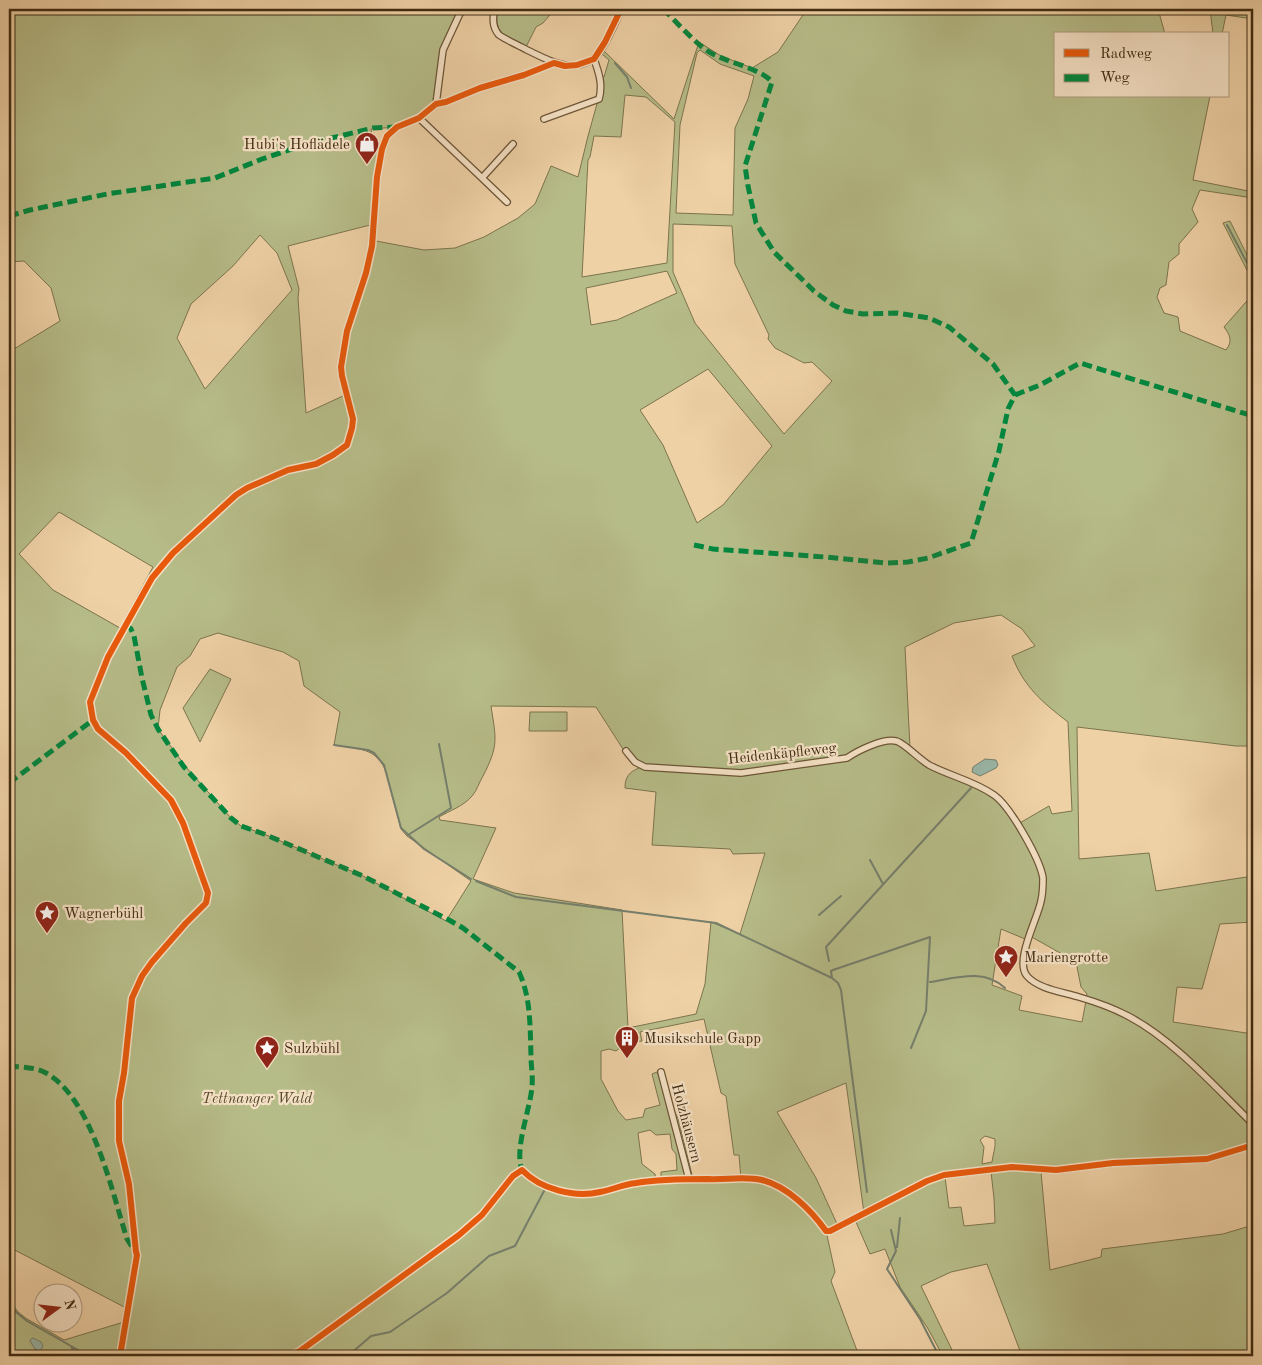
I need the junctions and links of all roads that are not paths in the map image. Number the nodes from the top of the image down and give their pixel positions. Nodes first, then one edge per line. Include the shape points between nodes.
1 (462, 9) edge
2 (494, 9) edge
3 (621, 9) edge
4 (594, 59) junction
5 (554, 63) junction
6 (436, 104) junction
7 (544, 119) dead end
8 (513, 144) dead end
9 (482, 178) junction
10 (507, 202) dead end
11 (626, 751) dead end
12 (661, 1072) dead end
13 (1253, 1124) edge
14 (1253, 1145) edge
15 (689, 1179) junction
16 (289, 1356) edge

1 - 6 street via 443,50
2 - 5 street via 493,23 499,35
3 - 4 street
4 - 5 street via 577,65
4 - 7 street via 601,84 598,99
5 - 6 street
6 - 9 street via 418,118
8 - 9 street
9 - 10 street
11 - 13 street, Heidenkäpfleweg via 645,766 741,773 846,758 895,740 932,766 982,788 1002,802 1040,863 1043,891 1028,938 1024,973 1051,989 1108,1007 1140,1022 1170,1044
12 - 15 street, Holzhäusern
14 - 15 street via 1207,1159 1113,1163 1056,1170 1012,1167 944,1175 830,1231 826,1231 797,1199 761,1180
15 - 16 street via 636,1183 598,1193 579,1194 557,1190 522,1170 513,1176 482,1215 459,1235

